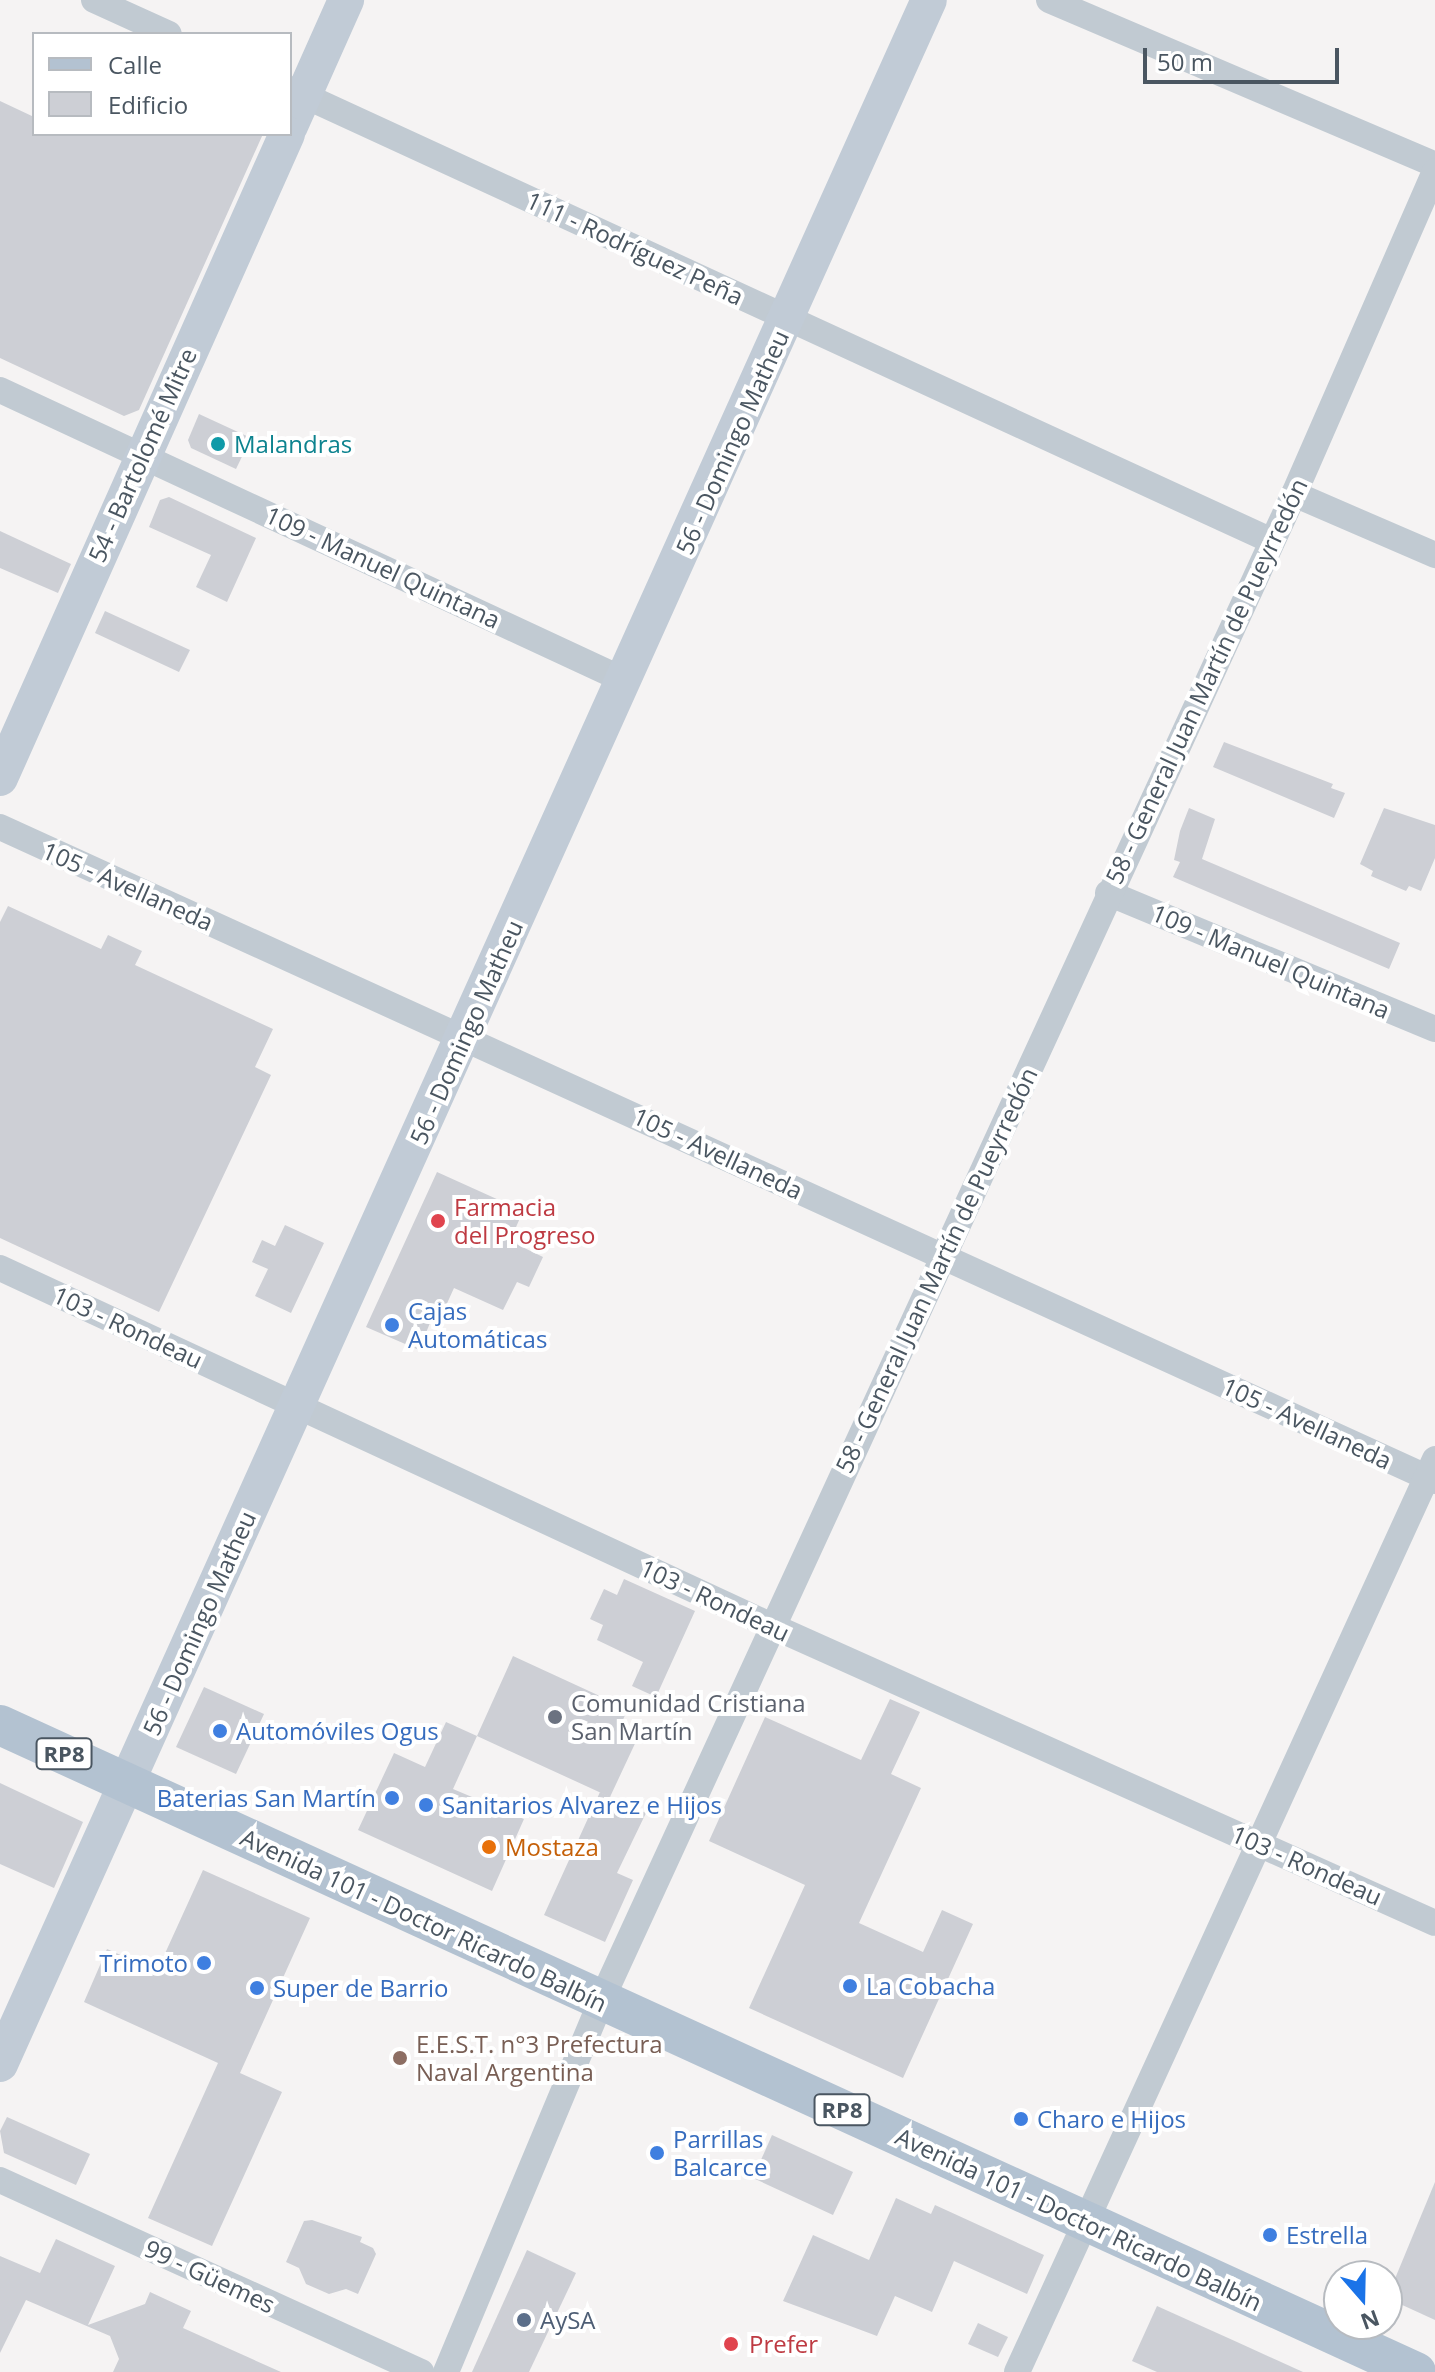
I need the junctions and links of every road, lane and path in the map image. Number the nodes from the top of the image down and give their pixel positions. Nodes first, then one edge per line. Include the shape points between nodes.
1 (94, 0) edge
2 (346, 0) edge
3 (929, 0) edge
4 (1049, 0) edge
5 (165, 32) edge
6 (294, 103) edge
7 (286, 136) edge
8 (1435, 165) edge
9 (1435, 172) edge
10 (787, 319) junction
11 (0, 390) edge
12 (141, 454) junction
13 (1294, 494) junction
14 (1272, 541) junction
15 (1435, 555) edge
16 (624, 680) junction
17 (0, 778) edge
18 (0, 827) edge
19 (1108, 893) junction
20 (1435, 1029) edge
21 (464, 1037) junction
22 (944, 1257) junction
23 (0, 1268) edge
24 (296, 1404) junction
25 (1432, 1473) edge
26 (772, 1626) junction
27 (0, 1725) edge
28 (128, 1784) junction
29 (1255, 1843) junction
30 (1435, 1923) edge
31 (601, 2001) junction
32 (0, 2064) edge
33 (0, 2180) edge
34 (1083, 2221) junction
35 (421, 2372) edge
36 (446, 2372) edge
37 (1017, 2372) edge
38 (1416, 2372) edge

1 - 5 street
2 - 6 street
3 - 10 street, 56 - Domingo Matheu
4 - 8 street
6 - 10 street, 111 - Rodríguez Peña
7 - 12 street, 54 - Bartolomé Mitre
9 - 13 street, 58 - General Juan Martín de Pueyrredón
10 - 14 street, 111 - Rodríguez Peña
10 - 16 street, 56 - Domingo Matheu
11 - 12 street, 109 - Manuel Quintana
12 - 16 street, 109 - Manuel Quintana
12 - 17 street, 54 - Bartolomé Mitre
13 - 14 street, 58 - General Juan Martín de Pueyrredón
13 - 15 street
14 - 19 street, 58 - General Juan Martín de Pueyrredón
16 - 21 street, 56 - Domingo Matheu
18 - 21 street, 105 - Avellaneda
19 - 20 street, 109 - Manuel Quintana
19 - 22 street, 58 - General Juan Martín de Pueyrredón
21 - 22 street, 105 - Avellaneda
21 - 24 street, 56 - Domingo Matheu
22 - 25 street, 105 - Avellaneda
22 - 26 street, 58 - General Juan Martín de Pueyrredón
23 - 24 street, 103 - Rondeau
24 - 26 street, 103 - Rondeau
24 - 28 street, 56 - Domingo Matheu
25 - 29 street
26 - 29 street, 103 - Rondeau
26 - 31 street, 58 - General Juan Martín de Pueyrredón
27 - 28 main road, Avenida 101 - Doctor Ricardo Balbín / RP8
28 - 31 main road, Avenida 101 - Doctor Ricardo Balbín / RP8
28 - 32 street, 56 - Domingo Matheu
29 - 30 street, 103 - Rondeau
29 - 34 street
31 - 34 main road, Avenida 101 - Doctor Ricardo Balbín / RP8
31 - 36 street, 58 - General Juan Martín de Pueyrredón
33 - 35 street, 99 - Güemes
34 - 37 street
34 - 38 main road, Avenida 101 - Doctor Ricardo Balbín / RP8

